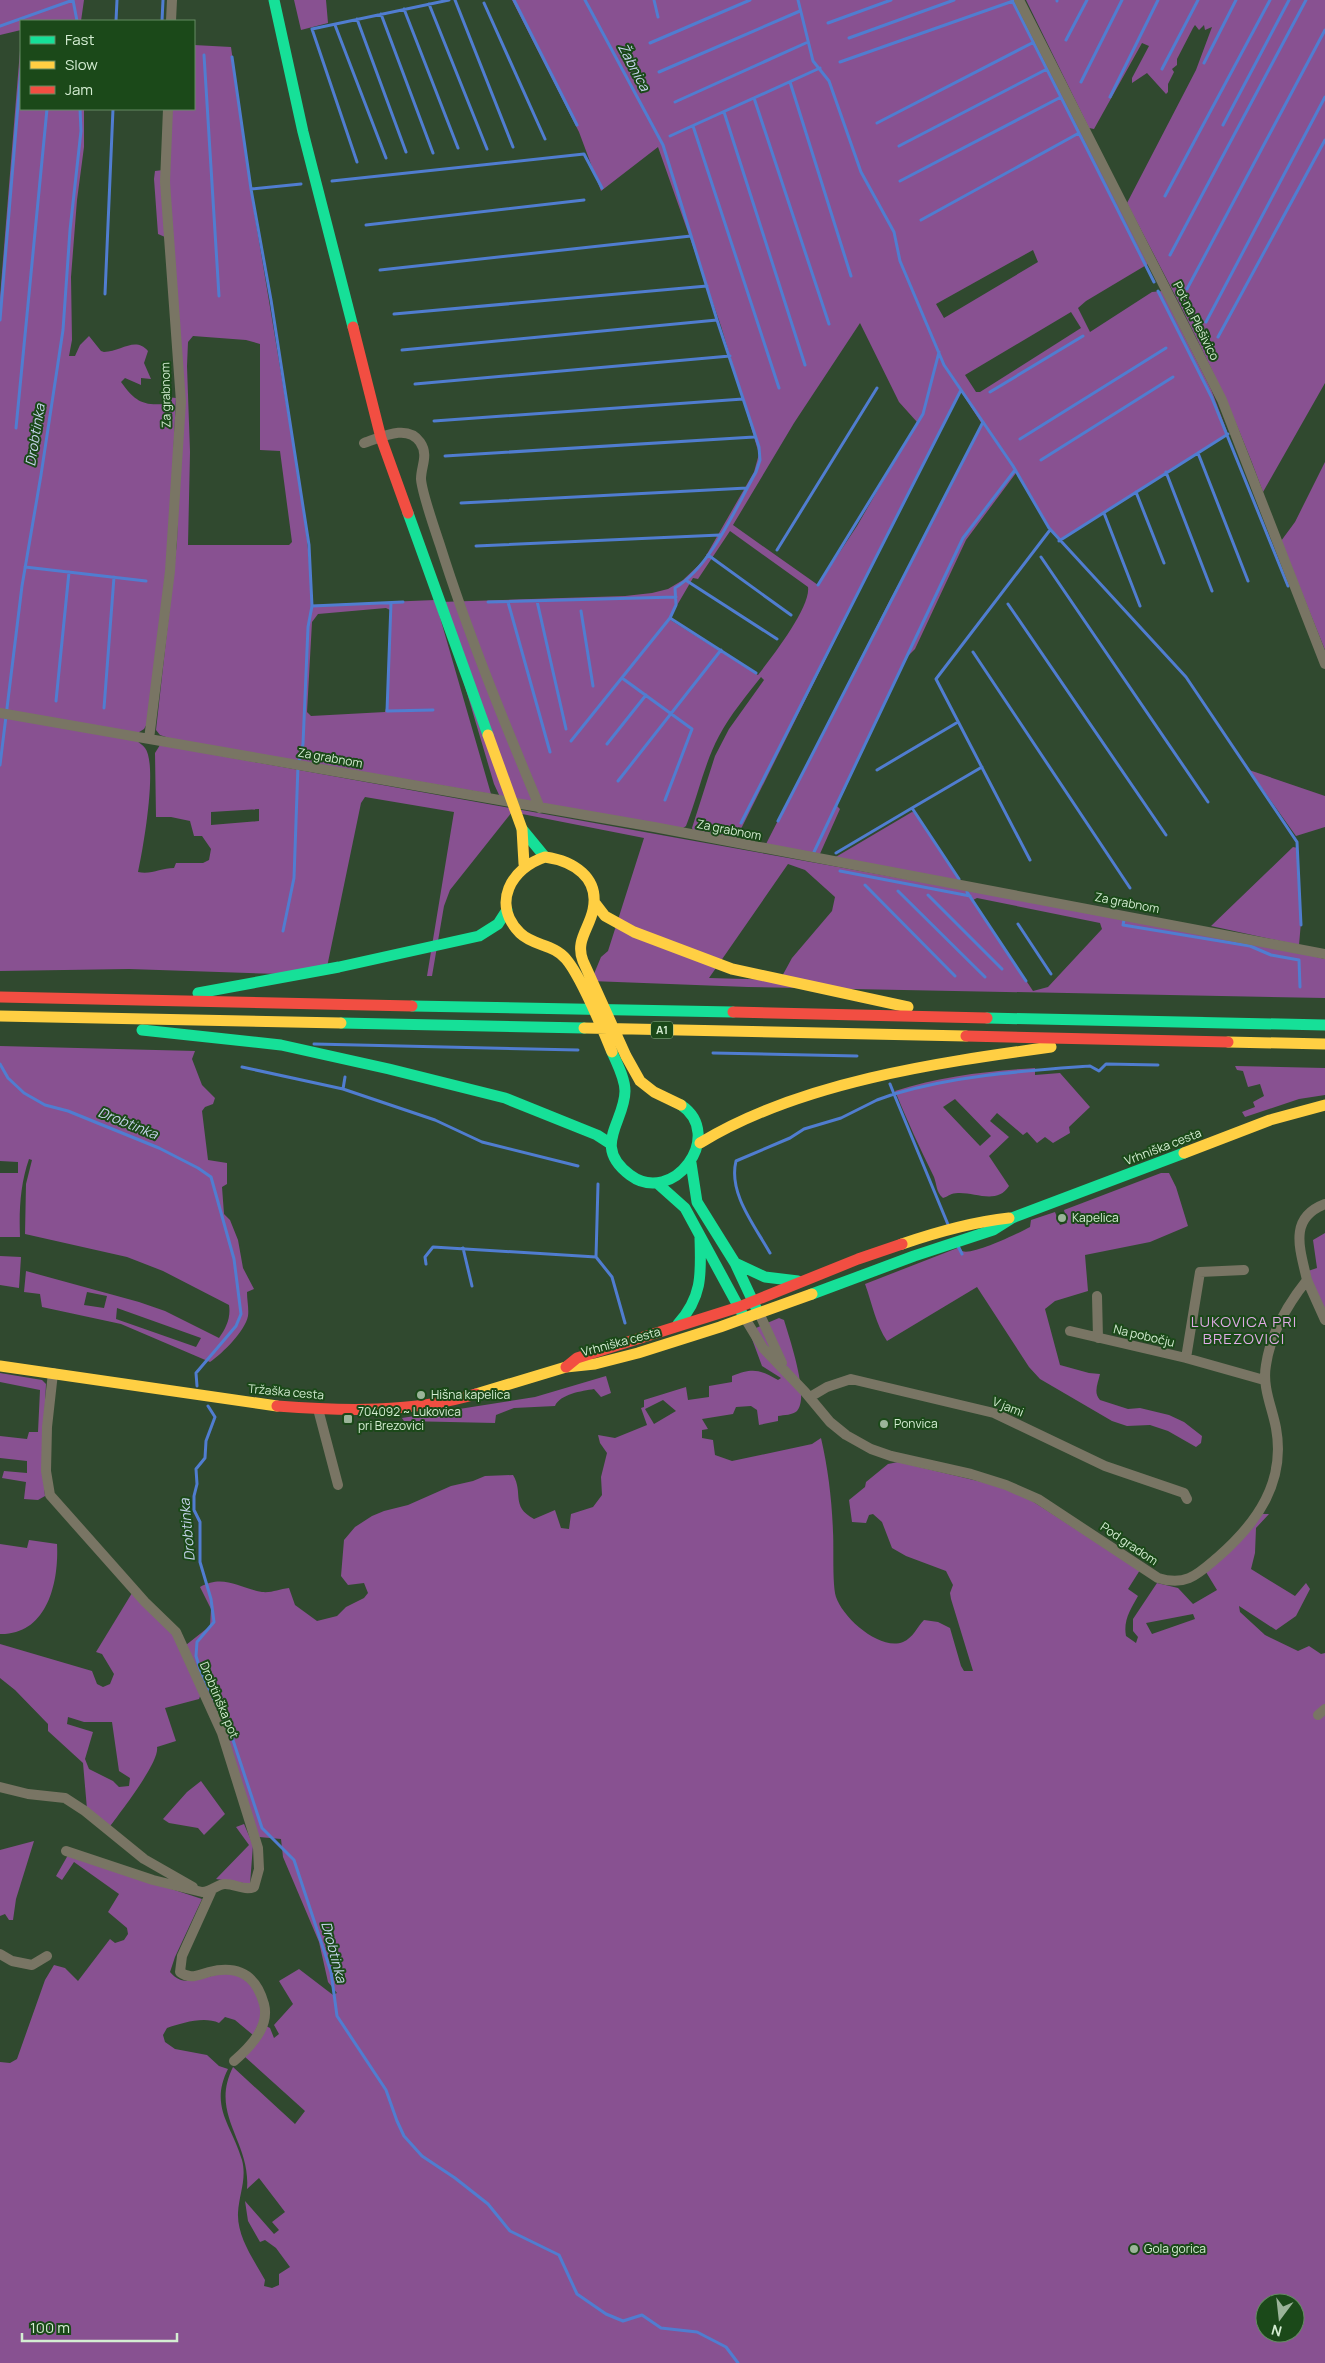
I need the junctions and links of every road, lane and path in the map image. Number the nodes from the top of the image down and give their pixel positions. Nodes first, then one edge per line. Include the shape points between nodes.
1 (172, 0) edge
2 (274, 0) edge
3 (1019, 0) edge
4 (171, 20) edge
5 (168, 110) edge
6 (381, 438) junction
7 (364, 443) dead end
8 (1325, 664) edge
9 (0, 713) edge
10 (149, 739) junction
11 (540, 808) junction
12 (520, 824) junction
13 (545, 857) junction
14 (524, 864) junction
15 (594, 891) junction
16 (595, 903) junction
17 (507, 910) junction
18 (634, 932) junction
19 (1325, 954) edge
20 (0, 997) edge
21 (148, 1000) junction
22 (0, 1016) edge
23 (30, 1017) junction
24 (980, 1017) junction
25 (1325, 1025) edge
26 (1106, 1040) junction
27 (1325, 1044) edge
28 (1325, 1105) edge
29 (700, 1143) junction
30 (611, 1144) junction
31 (691, 1163) junction
32 (657, 1183) junction
33 (1325, 1204) edge
34 (978, 1229) junction
35 (700, 1235) junction
36 (734, 1263) junction
37 (1244, 1270) dead end
38 (1307, 1280) junction
39 (801, 1281) junction
40 (1097, 1296) dead end
41 (752, 1302) junction
42 (739, 1307) junction
43 (760, 1315) junction
44 (746, 1320) junction
45 (1325, 1320) edge
46 (676, 1326) junction
47 (1070, 1331) dead end
48 (1098, 1338) junction
49 (1186, 1358) junction
50 (0, 1366) edge
51 (566, 1367) junction
52 (786, 1371) junction
53 (53, 1374) junction
54 (1264, 1380) junction
55 (810, 1397) junction
56 (318, 1409) junction
57 (338, 1484) dead end
58 (1187, 1499) dead end
59 (0, 1787) edge
60 (66, 1851) dead end
61 (206, 1892) junction
62 (0, 1954) edge
63 (47, 1956) dead end
64 (234, 2062) dead end

1 - 4 street
2 - 6 main road via 303,132
3 - 8 street, Pot na Plešivico via 1222,400
5 - 10 street, Za grabnom via 165,182 181,402 170,571
6 - 7 street
6 - 11 street via 396,432 409,434 420,442 425,458 421,479 440,546 501,716
6 - 12 main road
9 - 10 street, Za grabnom
10 - 11 street, Za grabnom
11 - 19 street, Za grabnom
12 - 13 main road
12 - 14 main road
13 - 14 main road
13 - 15 main road via 572,863 583,872
14 - 17 main road via 510,881 506,895
15 - 16 main road
15 - 18 main road via 608,910
16 - 18 main road via 605,916
16 - 29 main road via 580,938 579,951 585,966 641,1082 687,1109 696,1122
17 - 21 main road via 498,924 480,936 246,985
17 - 30 main road via 520,933 532,941 552,947 566,959 618,1068 625,1090 623,1104 612,1128
18 - 24 main road via 732,969 840,994
20 - 21 main road, A1
21 - 24 main road, A1
22 - 23 main road, A1
23 - 26 main road, A1
23 - 30 main road via 308,1051 505,1098 597,1135
24 - 25 main road, A1
26 - 27 main road, A1
26 - 29 main road via 957,1060 877,1076 819,1092 762,1113
28 - 34 main road, Vrhniška cesta via 1270,1120 1012,1218 990,1220
29 - 31 main road
30 - 32 main road via 622,1168 632,1176
31 - 32 main road via 682,1174
31 - 36 main road via 697,1202
32 - 35 main road via 685,1208
33 - 38 street via 1307,1214 1300,1227
34 - 39 main road, Vrhniška cesta via 934,1234
34 - 43 main road, Vrhniška cesta via 940,1248
35 - 42 main road
35 - 46 main road via 699,1291 690,1312
36 - 39 main road via 765,1277
36 - 41 main road
37 - 49 street, Na pobočju via 1200,1272
38 - 45 street
38 - 54 street, Pod gradom via 1289,1302 1278,1324
39 - 41 main road, Vrhniška cesta
40 - 48 street, Na pobočju
41 - 42 main road, Vrhniška cesta
41 - 43 main road
42 - 44 main road
42 - 46 main road, Vrhniška cesta
43 - 44 main road, Vrhniška cesta
43 - 52 street
44 - 51 main road, Vrhniška cesta via 649,1350 583,1367
44 - 52 street, Pod gradom via 763,1348
46 - 51 main road, Vrhniška cesta via 577,1358
47 - 48 street, Na pobočju
48 - 49 street, Na pobočju
49 - 54 street, Na pobočju
50 - 53 main road, Tržaška cesta
51 - 56 main road, Tržaška cesta via 445,1404 362,1410
52 - 55 street, Pod gradom
53 - 56 main road, Tržaška cesta via 248,1403
53 - 61 street, Drobtinška pot via 47,1427 46,1471 50,1495 145,1602 176,1632 222,1733 258,1848 259,1869 254,1887 249,1889 226,1884
54 - 55 street, Pod gradom via 1277,1429 1279,1451 1269,1498 1244,1533 1224,1552 1191,1578 1178,1582 1158,1578 1038,1499 1006,1485 891,1456 859,1443 830,1422
55 - 58 street, V jami via 851,1379 994,1413 1105,1466 1184,1493
56 - 57 street
59 - 61 street via 65,1798 144,1859
60 - 61 street via 138,1876
61 - 64 street via 182,1956 180,1972 192,1977 212,1971 238,1972 251,1978 258,1986 264,2007 263,2025
62 - 63 street via 12,1961 32,1965

